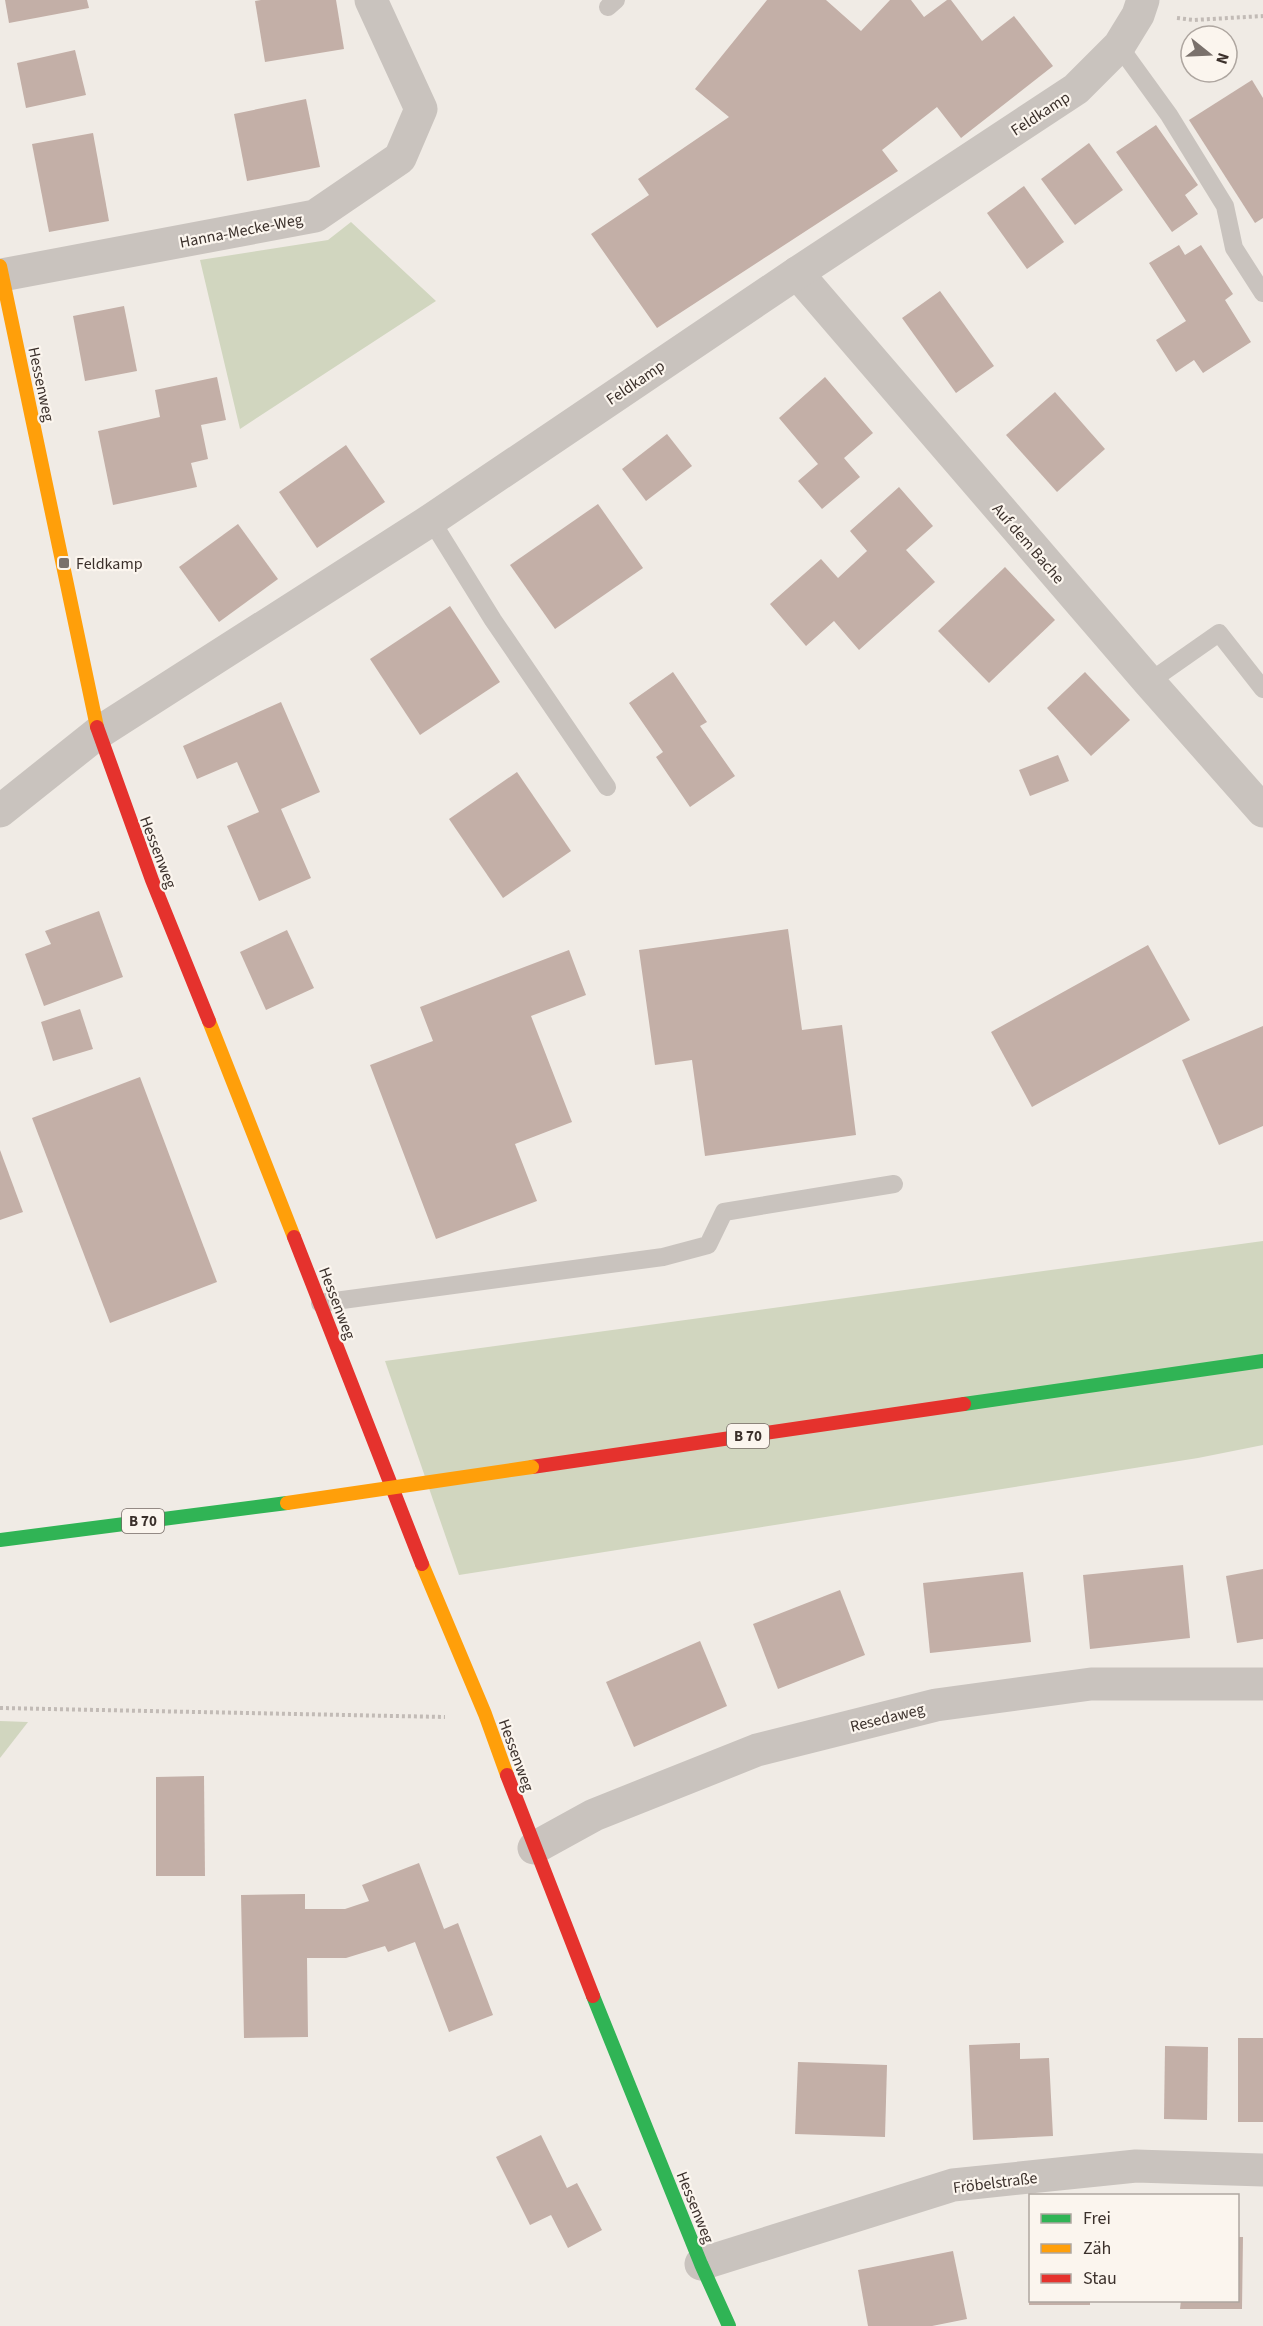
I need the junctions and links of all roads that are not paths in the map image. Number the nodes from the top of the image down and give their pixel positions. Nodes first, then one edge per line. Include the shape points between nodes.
1 (371, 0) edge
2 (1140, 7) edge
3 (1119, 46) junction
4 (1, 271) edge
5 (797, 273) junction
6 (1263, 293) edge
7 (431, 520) junction
8 (1149, 682) junction
9 (1263, 689) edge
10 (98, 733) junction
11 (607, 787) dead end
12 (0, 811) edge
13 (1263, 811) edge
14 (894, 1184) dead end
15 (320, 1303) junction
16 (1263, 1361) edge
17 (0, 1540) edge
18 (1263, 1684) edge
19 (534, 1848) junction
20 (1263, 2170) edge
21 (701, 2264) junction
22 (729, 2326) edge

1 - 4 street, Hanna-Mecke-Weg via 421,109 400,158 315,216
2 - 3 street, Feldkamp
3 - 5 street, Feldkamp via 1076,89
3 - 6 lane via 1169,115 1225,206 1234,248
4 - 10 street, Hessenweg
5 - 7 street, Feldkamp
5 - 8 street, Auf dem Bache
7 - 10 street, Feldkamp
7 - 11 lane via 493,620
8 - 9 lane via 1219,633
8 - 13 street, Auf dem Bache
10 - 12 street, Feldkamp
10 - 15 street, Hessenweg via 152,880
14 - 15 lane via 724,1212 708,1245 663,1257
15 - 19 street, Hessenweg via 485,1714
16 - 17 street, B 70, bridge via 287,1503
18 - 19 street, Resedaweg via 1091,1684 936,1704 758,1750 594,1815
19 - 21 street, Hessenweg
20 - 21 street, Fröbelstraße via 1136,2166 953,2185
21 - 22 street, Hessenweg

